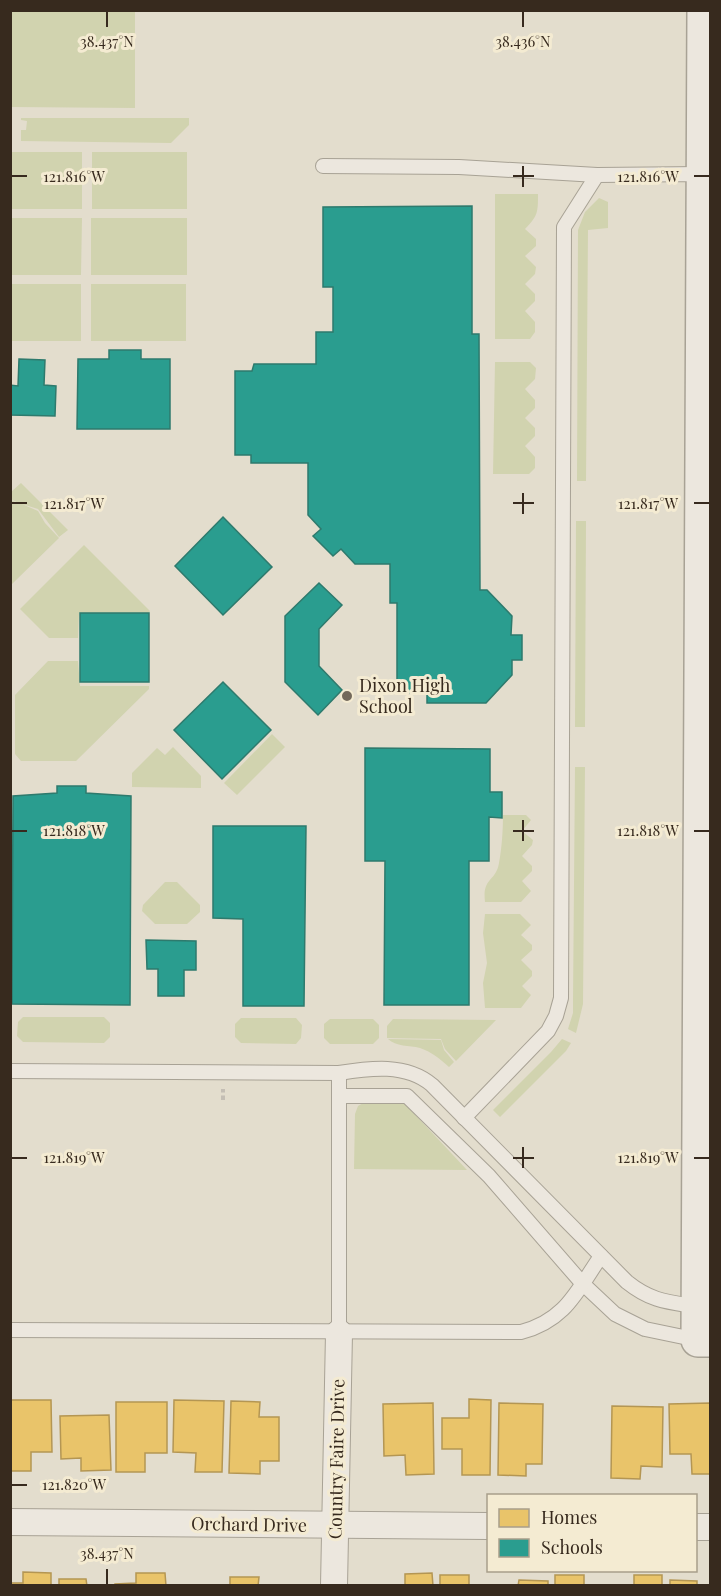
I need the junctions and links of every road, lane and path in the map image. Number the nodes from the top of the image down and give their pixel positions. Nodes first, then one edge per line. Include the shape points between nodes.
1 (704, 10) edge
2 (323, 166) dead end
3 (597, 175) junction
4 (706, 182) edge
5 (10, 1071) edge
6 (339, 1073) junction
7 (223, 1089) dead end
8 (339, 1096) junction
9 (223, 1100) dead end
10 (464, 1118) junction
11 (601, 1256) junction
12 (582, 1283) junction
13 (705, 1307) edge
14 (10, 1330) edge
15 (339, 1333) junction
16 (704, 1340) edge
17 (10, 1522) edge
18 (335, 1526) junction
19 (487, 1526) edge
20 (334, 1586) edge

1 - 4 street
2 - 3 lane via 459,167
3 - 4 lane
3 - 10 lane via 564,227 561,998 548,1031
4 - 13 street
5 - 6 lane
6 - 8 lane
6 - 10 lane via 362,1069 413,1072 432,1085
7 - 9 path
8 - 12 lane via 407,1096 489,1176
8 - 15 lane
10 - 11 lane
11 - 12 lane
11 - 13 lane via 627,1282 655,1300
12 - 15 lane via 552,1320 521,1332
12 - 16 lane via 629,1323
13 - 16 street
14 - 15 lane
15 - 18 street, Country Faire Drive
17 - 18 street, Orchard Drive
18 - 19 street, Orchard Drive
18 - 20 street, Country Faire Drive

